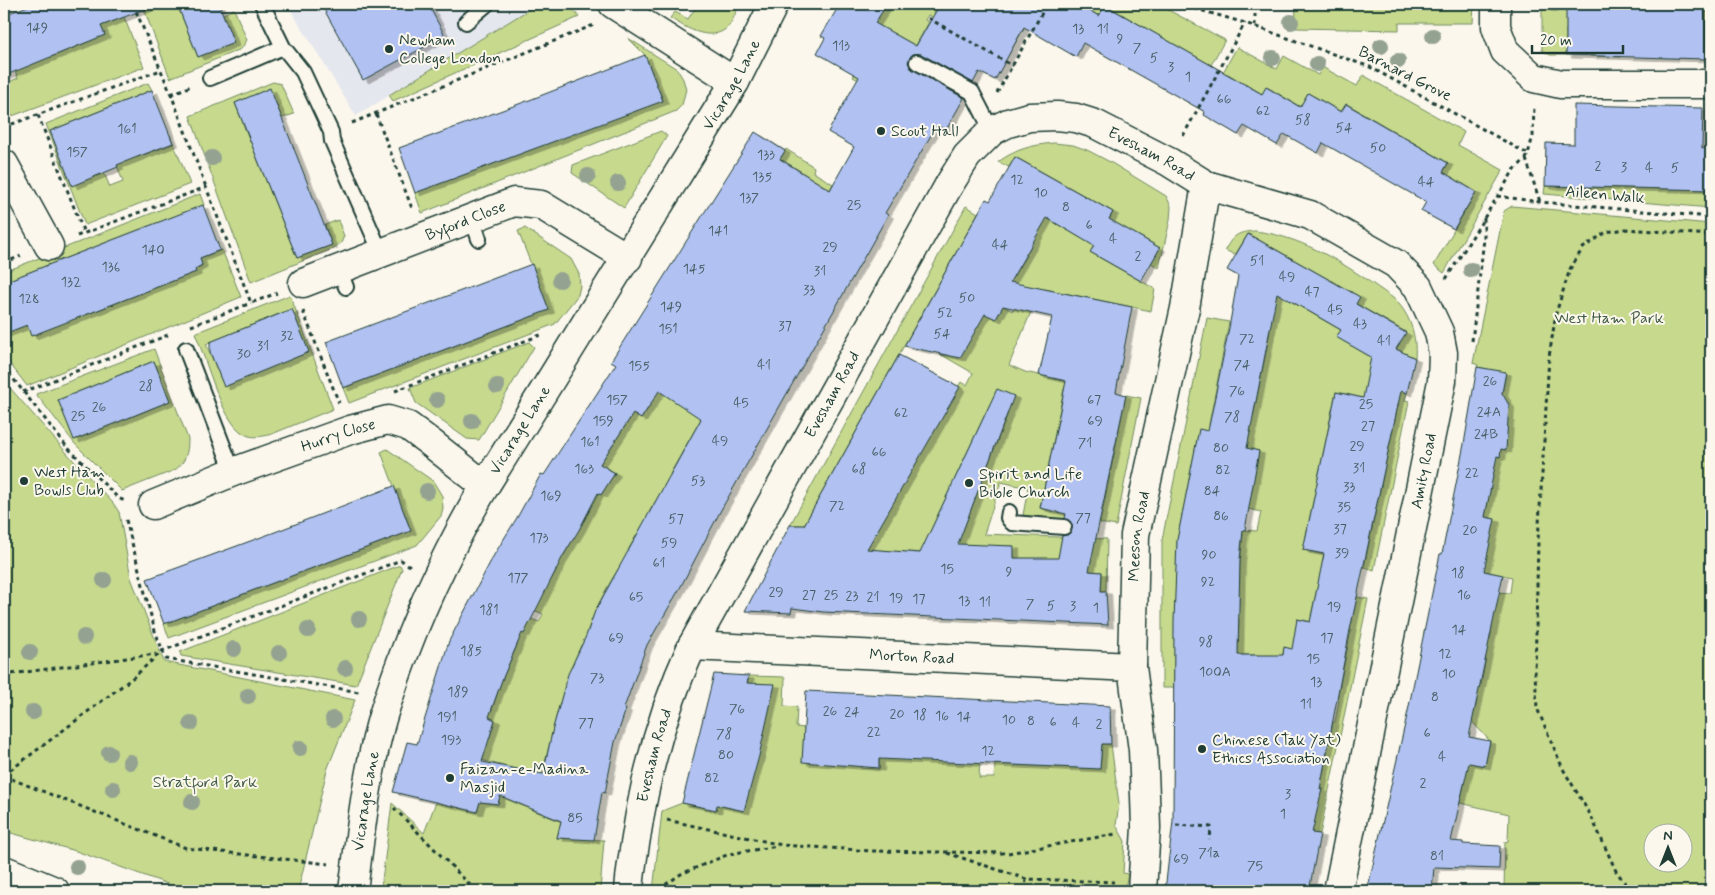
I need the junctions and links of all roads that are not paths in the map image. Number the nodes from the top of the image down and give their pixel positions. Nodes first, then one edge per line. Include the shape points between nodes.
1 (262, 4) edge
2 (487, 4) edge
3 (774, 4) edge
4 (1496, 4) edge
5 (617, 7) edge
6 (466, 22) dead end
7 (283, 47) junction
8 (917, 62) dead end
9 (210, 78) dead end
10 (735, 82) junction
11 (1711, 84) edge
12 (1000, 127) junction
13 (4, 164) edge
14 (1206, 185) junction
15 (49, 246) road end
16 (381, 253) junction
17 (628, 258) junction
18 (298, 285) road end
19 (186, 349) dead end
20 (233, 472) junction
21 (485, 486) junction
22 (153, 505) dead end
23 (1008, 512) dead end
24 (1064, 527) dead end
25 (692, 646) junction
26 (1132, 666) junction
27 (4, 870) edge
28 (354, 879) edge
29 (1142, 887) edge
30 (55, 891) edge
31 (628, 891) edge
32 (1338, 891) edge

1 - 7 lane
2 - 6 lane
3 - 10 street, Vicarage Lane
4 - 11 street via 1496,27 1505,51 1534,78 1561,84
5 - 10 street
7 - 9 lane
7 - 16 lane via 303,72
8 - 12 lane via 972,92
10 - 17 street, Vicarage Lane
12 - 14 street, Evesham Road via 1029,117 1076,118 1095,124 1169,162
12 - 25 street, Evesham Road via 967,156 949,185
13 - 15 street
14 - 26 street, Meeson Road via 1185,308 1135,535
14 - 32 street, Amity Road via 1310,215 1396,264 1418,287 1442,346 1442,380
16 - 17 street, Byford Close via 423,237 476,228 514,202 541,206
16 - 18 street, Byford Close via 342,278
17 - 21 street, Vicarage Lane
19 - 20 lane
20 - 21 street, Hurry Close via 350,430 388,420 408,426
20 - 22 street, Hurry Close
21 - 28 street, Vicarage Lane via 433,581 387,703 368,780
23 - 24 lane via 1012,523
25 - 26 street, Morton Road
25 - 31 street, Evesham Road via 678,675 650,762
26 - 29 street, Meeson Road via 1143,750 1146,825
27 - 30 street

